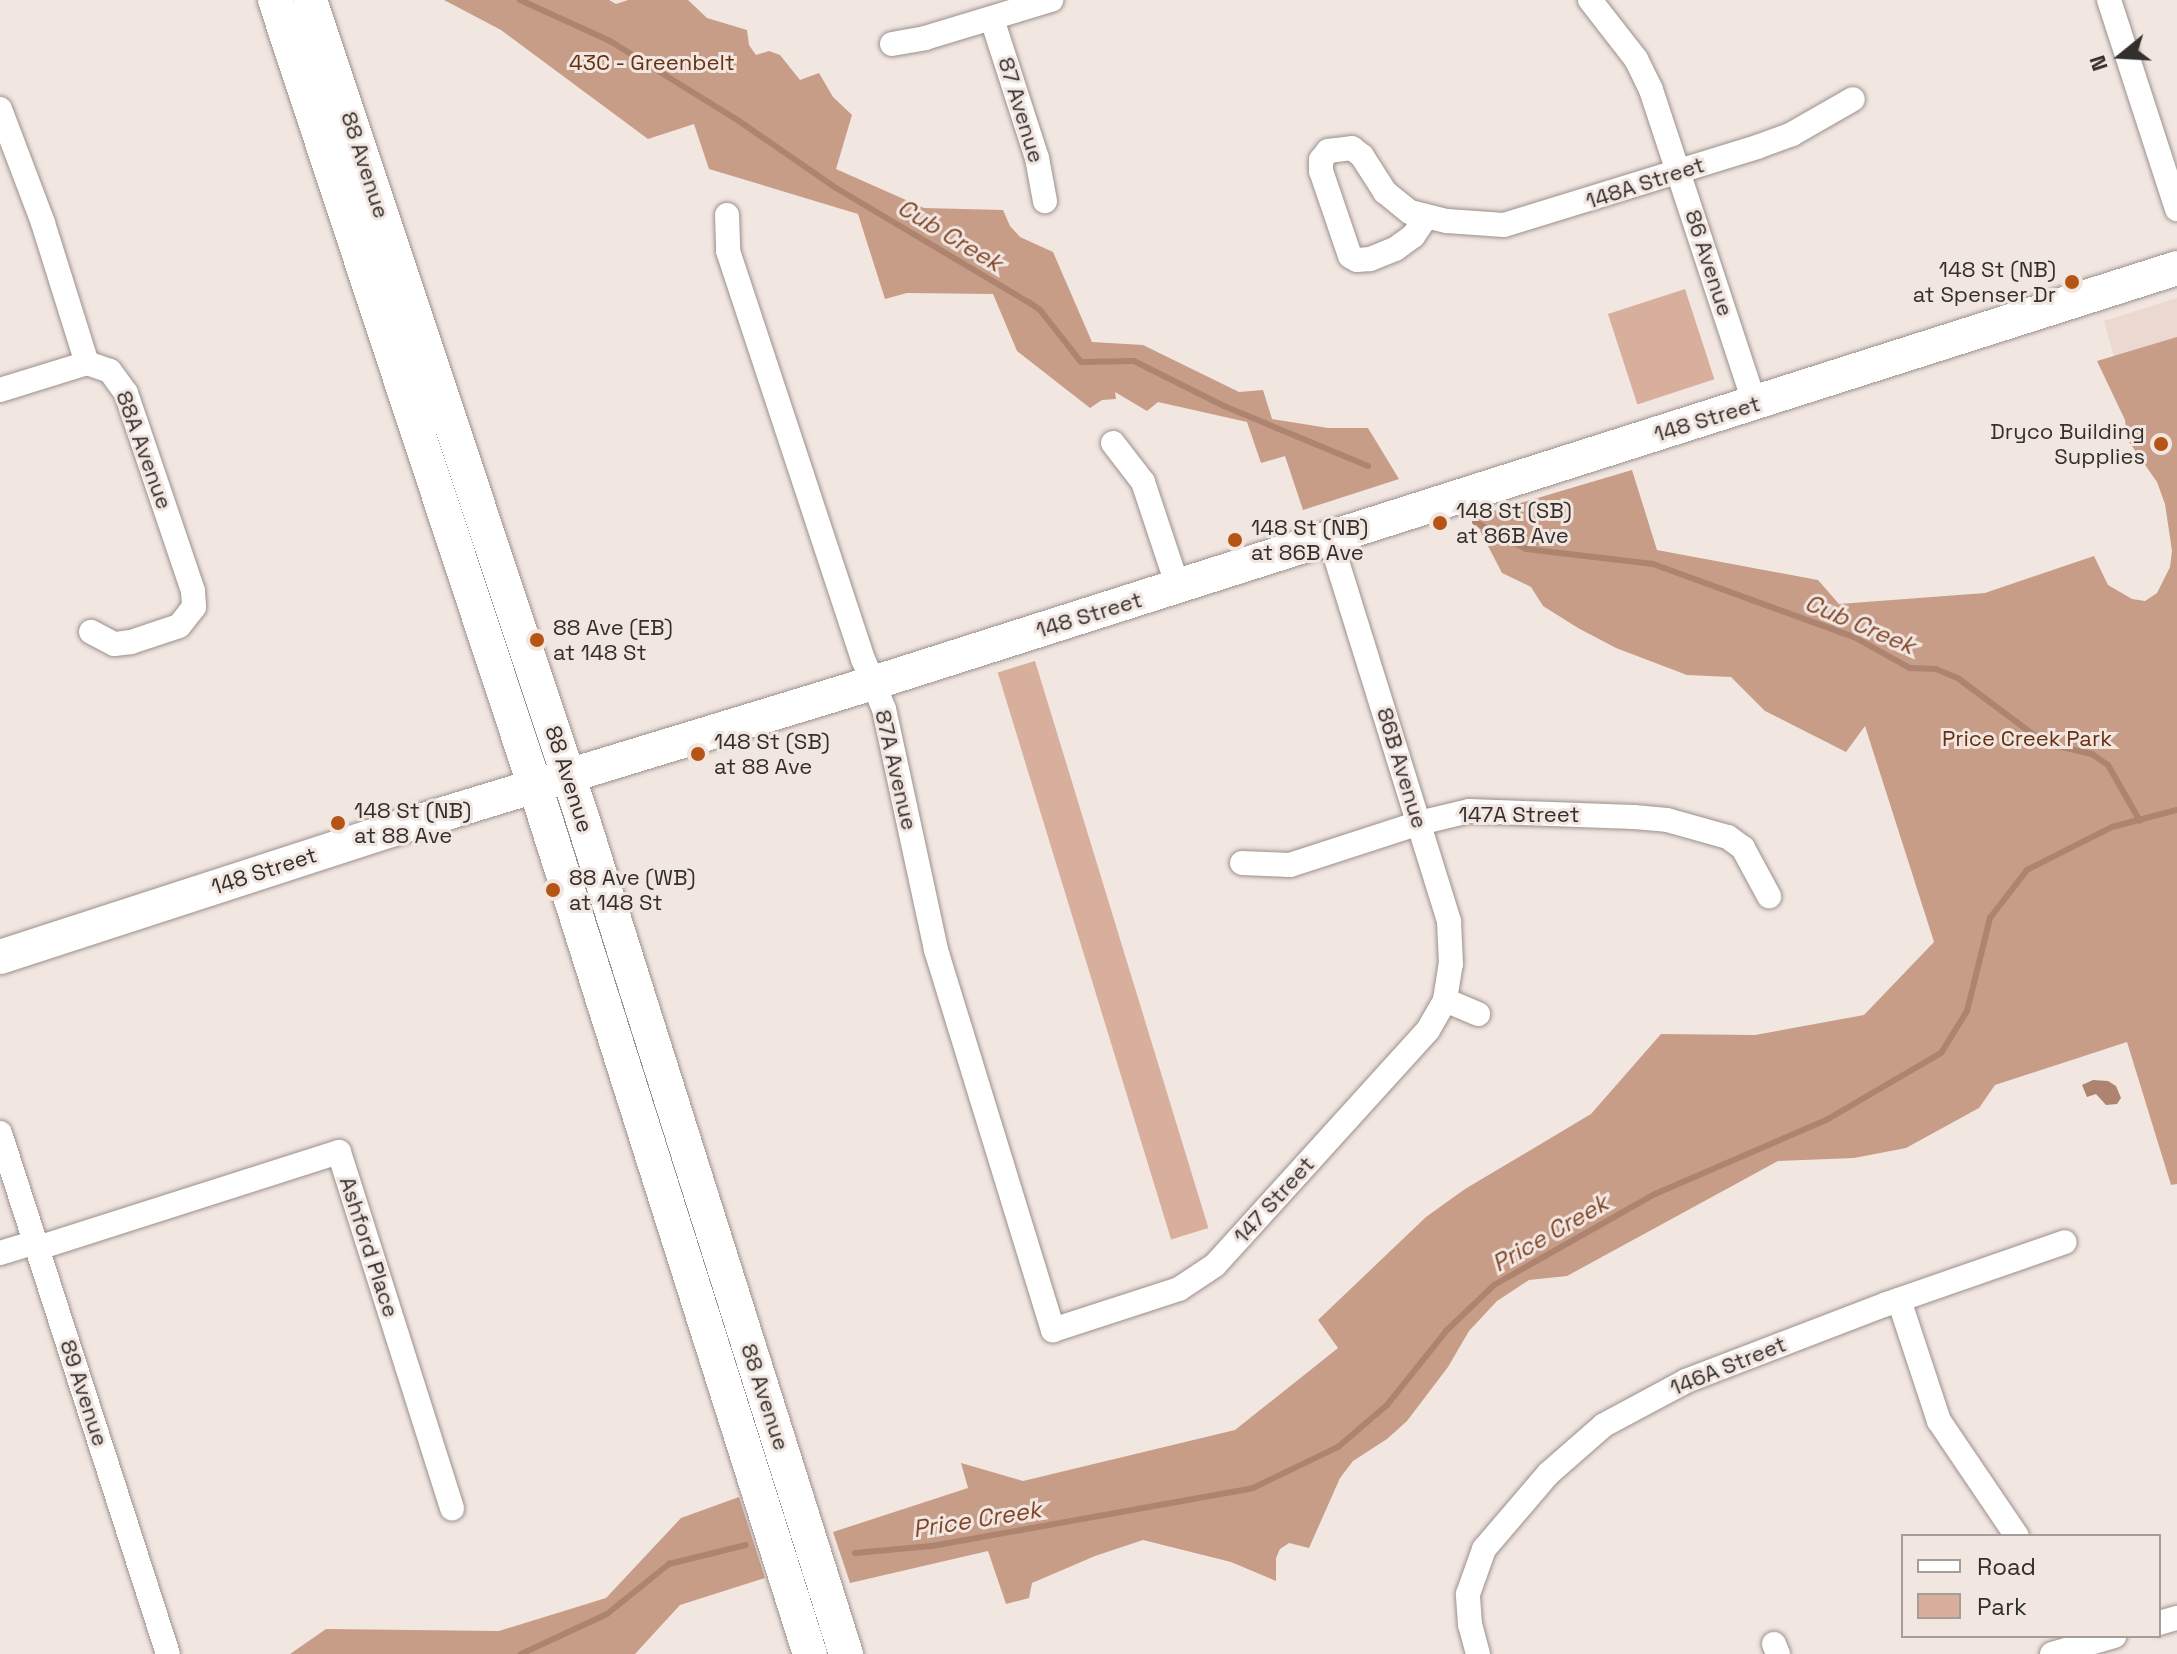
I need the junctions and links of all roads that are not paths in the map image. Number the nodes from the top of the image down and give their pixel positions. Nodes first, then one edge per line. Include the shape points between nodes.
1 (275, 0) edge
2 (310, 0) edge
3 (1051, 0) edge
4 (1590, 0) edge
5 (2109, 0) edge
6 (992, 19) junction
7 (892, 44) dead end
8 (1853, 99) dead end
9 (0, 109) edge
10 (1679, 171) junction
11 (1045, 201) dead end
12 (2177, 209) edge
13 (727, 215) dead end
14 (1426, 217) junction
15 (2177, 268) edge
16 (87, 363) junction
17 (0, 390) edge
18 (1755, 404) junction
19 (1113, 443) dead end
20 (1330, 539) junction
21 (1178, 587) junction
22 (91, 632) dead end
23 (873, 683) junction
24 (568, 775) junction
25 (535, 786) junction
26 (1419, 823) junction
27 (1242, 863) dead end
28 (1769, 896) dead end
29 (0, 957) edge
30 (1445, 1000) junction
31 (1478, 1014) dead end
32 (0, 1133) edge
33 (2065, 1242) dead end
34 (36, 1245) junction
35 (0, 1253) edge
36 (1899, 1300) junction
37 (1053, 1330) joint
38 (452, 1508) dead end
39 (2016, 1534) edge
40 (2098, 1642) edge
41 (168, 1654) edge
42 (810, 1654) edge
43 (846, 1654) edge
44 (1478, 1654) edge
45 (2052, 1654) edge

1 - 25 main road, 88 Avenue
2 - 24 main road, 88 Avenue
3 - 6 street
4 - 10 street, 86 Avenue via 1636,59
5 - 12 street
6 - 7 street
6 - 11 street, 87 Avenue via 1037,158
8 - 10 street, 148A Street via 1792,134
9 - 16 street
10 - 14 street, 148A Street via 1504,225
10 - 18 street, 86 Avenue
13 - 23 street, 87A Avenue via 728,251
14 - 14 street, 148A Street via 1410,212 1385,192 1352,148 1328,151 1321,160 1346,250 1357,260 1395,249
15 - 18 main road, 148 Street
16 - 17 street
16 - 22 street, 88A Avenue via 106,367 124,387 195,599 187,620 150,636 114,644
18 - 20 main road, 148 Street
19 - 21 street via 1143,482
20 - 21 main road, 148 Street
20 - 26 street, 86B Avenue
21 - 23 main road, 148 Street
23 - 24 main road, 148 Street
23 - 37 street, 87A Avenue via 884,709 948,994
24 - 25 main road, 148 Street
24 - 43 main road, 88 Avenue
25 - 29 main road, 148 Street
25 - 42 main road, 88 Avenue
26 - 27 street, 147A Street via 1290,865
26 - 28 street, 147A Street via 1469,811 1667,820 1709,829 1743,848
26 - 30 street, 86B Avenue via 1451,932
30 - 31 street
30 - 37 street, 147 Street via 1428,1030 1215,1265 1179,1289
32 - 34 street, 89 Avenue
33 - 36 street, 146A Street
34 - 35 street
34 - 38 street, Ashford Place via 339,1152
34 - 41 street, 89 Avenue
36 - 39 street via 1939,1421
36 - 44 street, 146A Street via 1686,1381 1604,1425 1548,1474 1492,1537 1477,1562 1468,1594
40 - 45 street

